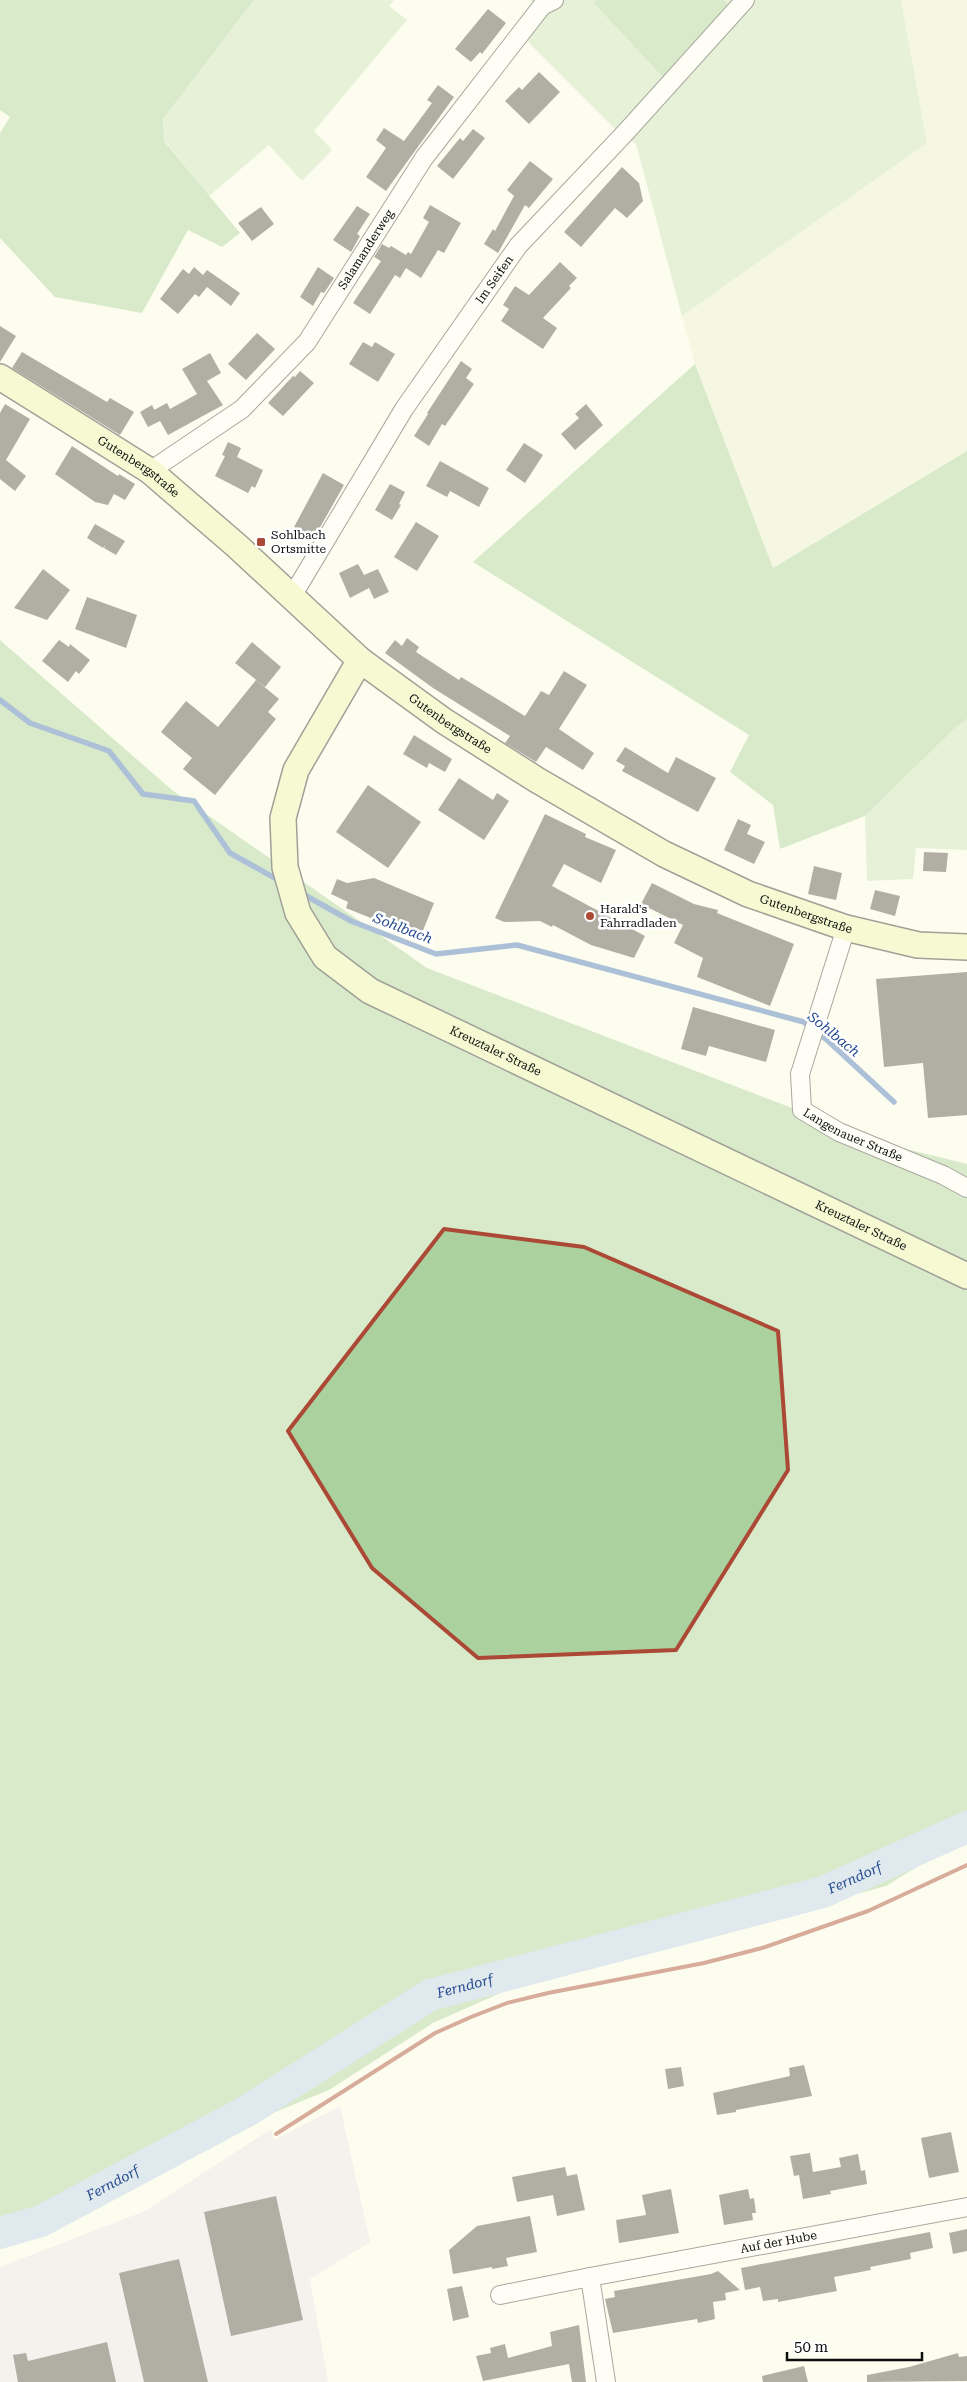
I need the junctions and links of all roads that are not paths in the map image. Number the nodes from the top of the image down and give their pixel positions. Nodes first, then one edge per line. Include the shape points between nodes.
1 (554, 0) edge
2 (745, 0) edge
3 (0, 377) edge
4 (150, 471) junction
5 (292, 598) junction
6 (360, 660) junction
7 (846, 928) junction
8 (967, 947) edge
9 (967, 1175) edge
10 (943, 1176) junction
11 (967, 1188) edge
12 (967, 1276) edge
13 (967, 2207) edge
14 (590, 2277) junction
15 (500, 2295) dead end
16 (606, 2382) edge

1 - 4 street, Salamanderweg via 542,6 424,158 307,342 242,409
2 - 5 street, Im Seifen via 518,246 404,409
3 - 4 street, Gutenbergstraße
4 - 5 street, Gutenbergstraße
5 - 6 street, Gutenbergstraße
6 - 7 street, Gutenbergstraße via 452,726 664,854 748,894
6 - 12 street, Kreuztaler Straße via 296,770 283,818 285,868 298,913 325,957 370,991
7 - 8 street, Gutenbergstraße via 918,945
7 - 10 street, Langenauer Straße via 800,1074 802,1110 838,1132
9 - 10 street
10 - 11 street, Langenauer Straße
13 - 14 street, Auf der Hube
14 - 15 street, Auf der Hube
14 - 16 street

